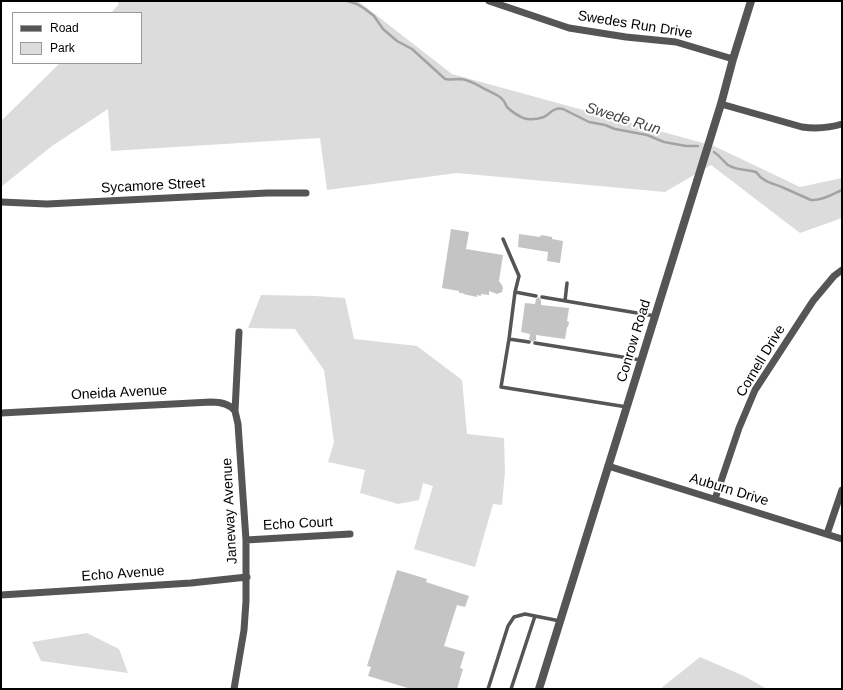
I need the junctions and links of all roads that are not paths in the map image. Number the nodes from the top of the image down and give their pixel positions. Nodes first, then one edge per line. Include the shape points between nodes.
1 (489, 1) edge
2 (751, 1) edge
3 (733, 59) junction
4 (721, 104) junction
5 (842, 124) edge
6 (306, 193) dead end
7 (1, 202) edge
8 (503, 240) dead end
9 (842, 270) edge
10 (567, 283) dead end
11 (516, 292) junction
12 (536, 296) dead end
13 (542, 297) dead end
14 (565, 301) junction
15 (655, 316) junction
16 (239, 332) dead end
17 (510, 339) junction
18 (529, 342) dead end
19 (535, 343) dead end
20 (641, 360) junction
21 (627, 406) junction
22 (235, 411) junction
23 (1, 413) edge
24 (608, 466) junction
25 (842, 490) edge
26 (715, 499) junction
27 (350, 534) dead end
28 (827, 534) junction
29 (842, 539) edge
30 (246, 540) junction
31 (247, 577) junction
32 (1, 595) edge
33 (535, 616) junction
34 (560, 621) junction
35 (234, 689) edge
36 (488, 689) edge
37 (512, 689) edge
38 (539, 689) edge

1 - 3 street, Swedes Run Drive via 569,28 626,38 676,42
2 - 3 street, Conrow Road
3 - 4 street, Conrow Road
4 - 5 street via 814,129
4 - 15 street, Conrow Road
6 - 7 street, Sycamore Street via 47,204
8 - 11 lane via 519,276
9 - 26 street, Cornell Drive via 813,301 756,390 739,428
10 - 14 lane
11 - 12 lane
11 - 17 lane
13 - 14 lane
14 - 15 lane
15 - 20 street, Conrow Road
16 - 22 street, Janeway Avenue
17 - 18 lane
17 - 21 lane via 501,387
19 - 20 lane
20 - 21 street, Conrow Road
21 - 24 street, Conrow Road
22 - 23 street, Oneida Avenue via 229,405 212,402
22 - 30 street, Janeway Avenue
24 - 26 street, Auburn Drive
24 - 34 street, Conrow Road
25 - 28 street
26 - 28 street, Auburn Drive
27 - 30 street, Echo Court
28 - 29 street, Auburn Drive
30 - 31 street, Janeway Avenue
31 - 32 street, Echo Avenue
31 - 35 street, Janeway Avenue via 244,630
33 - 34 lane
33 - 36 lane via 525,614 514,617 508,626
33 - 37 lane
34 - 38 street, Conrow Road

